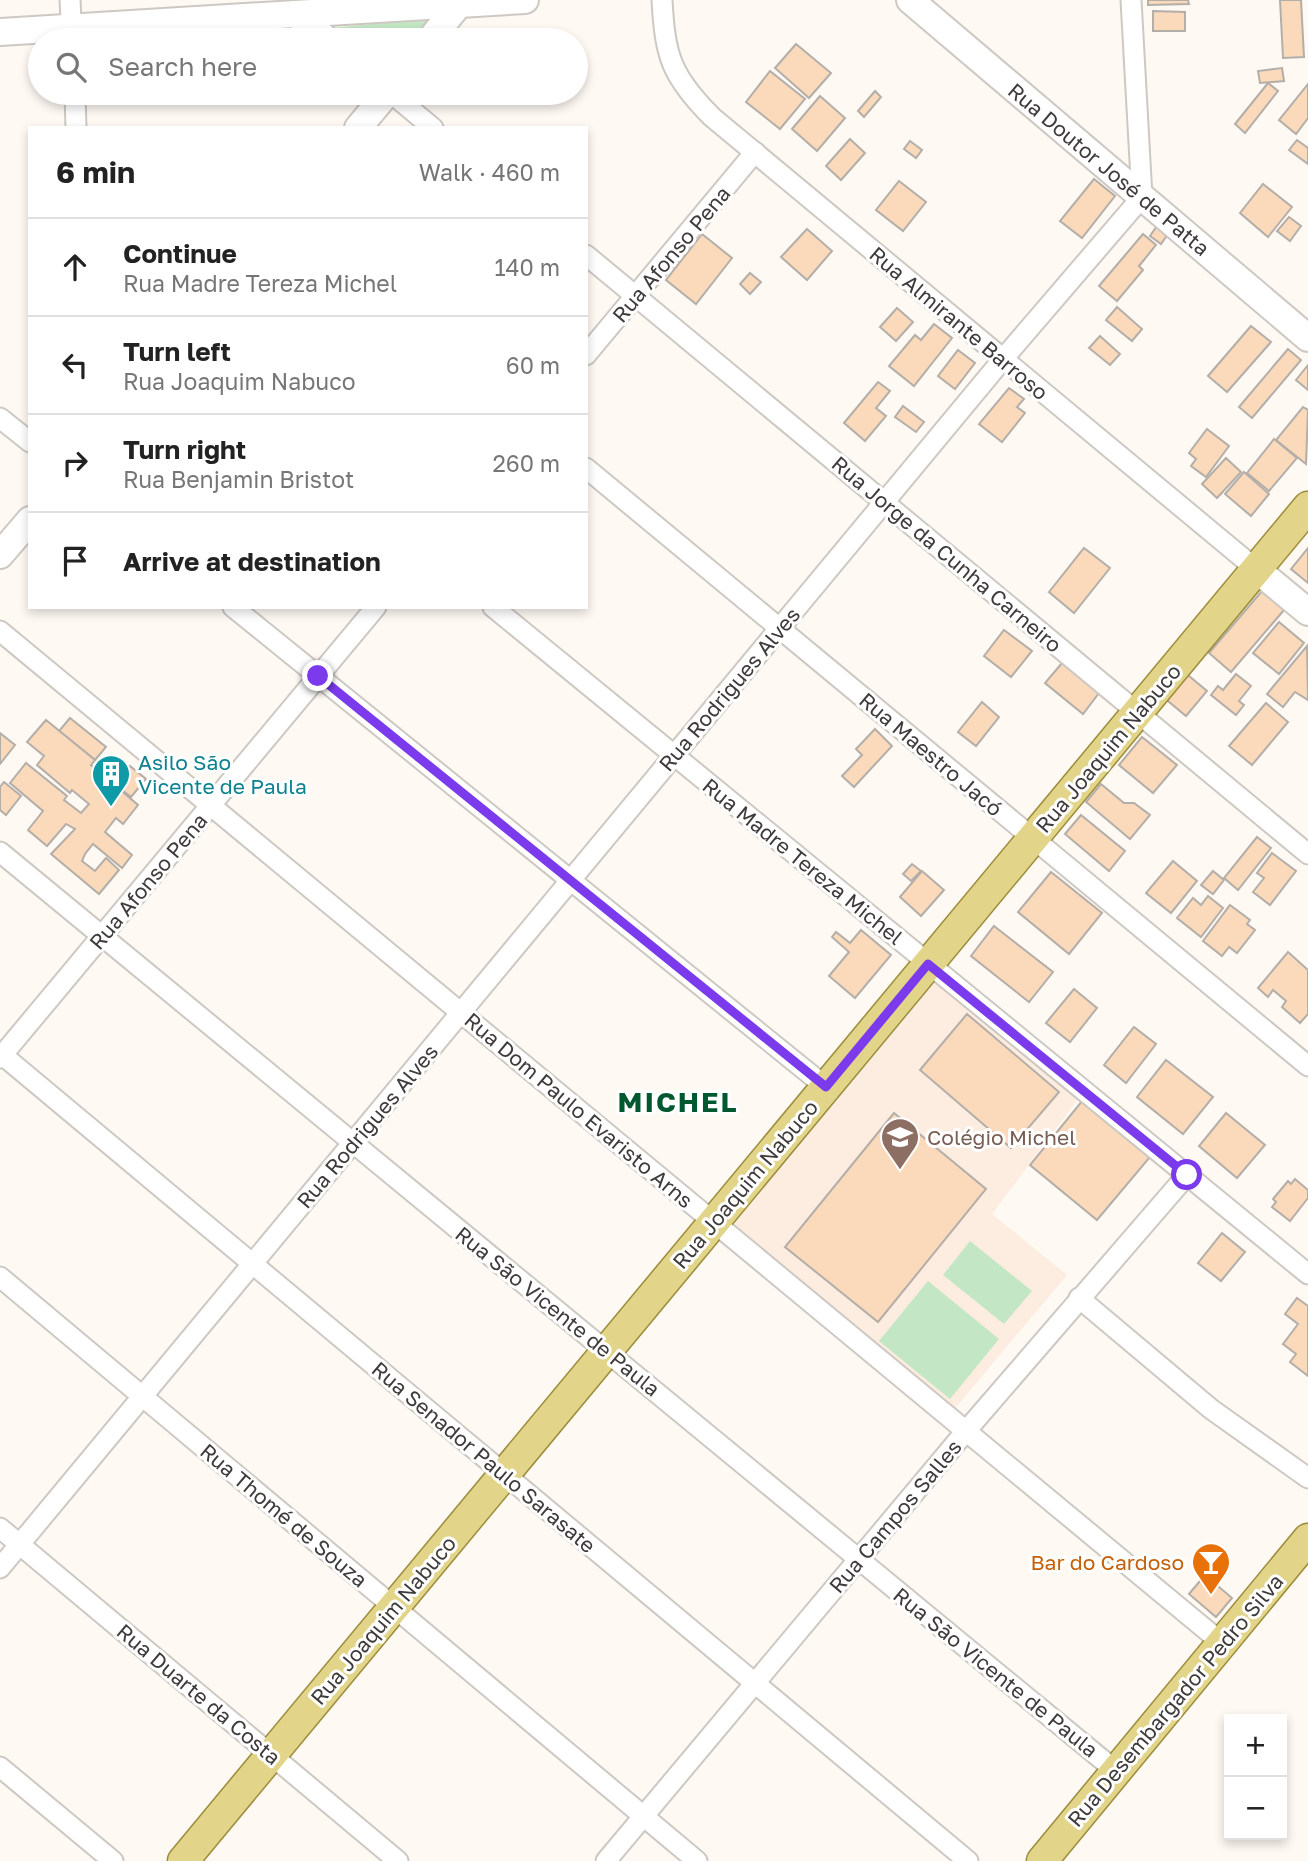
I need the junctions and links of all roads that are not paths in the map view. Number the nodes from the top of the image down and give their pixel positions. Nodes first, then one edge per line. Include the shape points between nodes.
1 (70, 0) edge
2 (525, 0) edge
3 (662, 0) edge
4 (910, 0) edge
5 (1131, 0) edge
6 (459, 2) edge
7 (288, 7) edge
8 (72, 28) edge
9 (120, 28) edge
10 (313, 28) edge
11 (439, 28) edge
12 (0, 32) edge
13 (28, 33) edge
14 (75, 105) edge
15 (378, 105) edge
16 (404, 105) edge
17 (76, 126) edge
18 (360, 126) edge
19 (430, 126) edge
20 (755, 152) junction
21 (1142, 197) junction
22 (588, 257) edge
23 (636, 296) junction
24 (1308, 338) edge
25 (588, 353) edge
26 (1003, 359) junction
27 (0, 418) edge
28 (28, 440) edge
29 (588, 470) edge
30 (884, 502) junction
31 (1308, 507) edge
32 (28, 522) edge
33 (0, 555) edge
34 (1256, 569) junction
35 (235, 609) edge
36 (374, 609) edge
37 (495, 609) edge
38 (1308, 612) edge
39 (780, 628) junction
40 (0, 631) edge
41 (318, 676) junction
42 (1137, 712) junction
43 (674, 755) junction
44 (211, 806) junction
45 (1033, 838) junction
46 (0, 852) edge
47 (1308, 854) edge
48 (571, 880) junction
49 (102, 936) junction
50 (928, 964) junction
51 (461, 1013) junction
52 (1, 1055) edge
53 (1308, 1066) edge
54 (826, 1087) junction
55 (353, 1143) junction
56 (1187, 1175) junction
57 (714, 1222) junction
58 (253, 1264) junction
59 (1308, 1274) edge
60 (0, 1277) edge
61 (1079, 1298) junction
62 (606, 1351) junction
63 (143, 1397) junction
64 (966, 1431) junction
65 (505, 1474) junction
66 (1308, 1478) edge
67 (0, 1528) edge
68 (1308, 1539) edge
69 (20, 1544) junction
70 (859, 1559) junction
71 (0, 1568) edge
72 (394, 1607) junction
73 (1222, 1643) junction
74 (754, 1682) junction
75 (271, 1755) junction
76 (0, 1767) edge
77 (1116, 1771) junction
78 (643, 1816) junction
79 (113, 1861) edge
80 (183, 1861) edge
81 (398, 1861) edge
82 (607, 1861) edge
83 (697, 1861) edge
84 (968, 1861) edge
85 (1042, 1861) edge

1 - 8 street
2 - 6 street
3 - 20 street, Rua Almirante Barroso via 666,46 682,85
4 - 21 street, Rua Doutor José de Patta
5 - 21 street
6 - 7 street
6 - 11 street
7 - 9 street
7 - 10 street
12 - 13 street
14 - 17 street
15 - 18 street
16 - 19 street
20 - 23 street, Rua Afonso Pena
20 - 26 street, Rua Almirante Barroso
21 - 24 street, Rua Doutor José de Patta
21 - 26 street, Rua Rodrigues Alves
22 - 23 street, Rua Jorge da Cunha Carneiro
23 - 25 street, Rua Afonso Pena
23 - 30 street, Rua Jorge da Cunha Carneiro
26 - 30 street, Rua Rodrigues Alves
26 - 34 street, Rua Almirante Barroso
27 - 28 street
29 - 39 street, Rua Maestro Jacó
30 - 39 street, Rua Rodrigues Alves
30 - 42 street, Rua Jorge da Cunha Carneiro
31 - 34 main road, Rua Joaquim Nabuco
32 - 33 street
34 - 38 street, Rua Almirante Barroso
34 - 42 main road, Rua Joaquim Nabuco
35 - 41 street
36 - 41 street, Rua Afonso Pena
37 - 43 street, Rua Madre Tereza Michel
39 - 43 street, Rua Rodrigues Alves
39 - 45 street, Rua Maestro Jacó
40 - 44 street, Rua Dom Paulo Evaristo Arns
41 - 44 street, Rua Afonso Pena
41 - 48 street
42 - 45 main road, Rua Joaquim Nabuco
42 - 47 street, Rua Jorge da Cunha Carneiro
43 - 48 street, Rua Rodrigues Alves
43 - 50 street, Rua Madre Tereza Michel
44 - 49 street, Rua Afonso Pena
44 - 51 street, Rua Dom Paulo Evaristo Arns
45 - 50 main road, Rua Joaquim Nabuco
45 - 53 street, Rua Maestro Jacó
46 - 49 street, Rua São Vicente de Paula
48 - 51 street, Rua Rodrigues Alves
48 - 54 street
49 - 52 street, Rua Afonso Pena
49 - 55 street, Rua São Vicente de Paula
50 - 54 main road, Rua Joaquim Nabuco
50 - 56 street, Rua Madre Tereza Michel
51 - 55 street, Rua Rodrigues Alves
51 - 57 street, Rua Dom Paulo Evaristo Arns
52 - 58 street, Rua Senador Paulo Sarasate
54 - 57 main road, Rua Joaquim Nabuco
55 - 58 street, Rua Rodrigues Alves
55 - 62 street, Rua São Vicente de Paula
56 - 59 street, Rua Madre Tereza Michel
56 - 61 street, Rua Campos Salles
57 - 62 main road, Rua Joaquim Nabuco
57 - 64 street, Rua Dom Paulo Evaristo Arns
58 - 63 street, Rua Rodrigues Alves
58 - 65 street, Rua Senador Paulo Sarasate
60 - 63 street, Rua Thomé de Souza
61 - 64 street, Rua Campos Salles
61 - 66 street via 1211,1409
62 - 65 main road, Rua Joaquim Nabuco
62 - 70 street, Rua São Vicente de Paula
63 - 69 street, Rua Rodrigues Alves
63 - 72 street, Rua Thomé de Souza
64 - 70 street, Rua Campos Salles
64 - 73 street, Rua Dom Paulo Evaristo Arns
65 - 72 main road, Rua Joaquim Nabuco
65 - 74 street, Rua Senador Paulo Sarasate
67 - 69 street, Rua Duarte da Costa
68 - 73 main road, Rua Desembargador Pedro Silva
69 - 71 street, Rua Rodrigues Alves
69 - 75 street, Rua Duarte da Costa
70 - 74 street, Rua Campos Salles
70 - 77 street, Rua São Vicente de Paula
72 - 75 main road, Rua Joaquim Nabuco
72 - 78 street, Rua Thomé de Souza
73 - 77 main road, Rua Desembargador Pedro Silva
74 - 78 street, Rua Campos Salles
74 - 84 street, Rua Senador Paulo Sarasate
75 - 80 main road, Rua Joaquim Nabuco
75 - 81 street, Rua Duarte da Costa
76 - 79 street
77 - 85 main road, Rua Desembargador Pedro Silva
78 - 82 street, Rua Campos Salles
78 - 83 street, Rua Thomé de Souza

